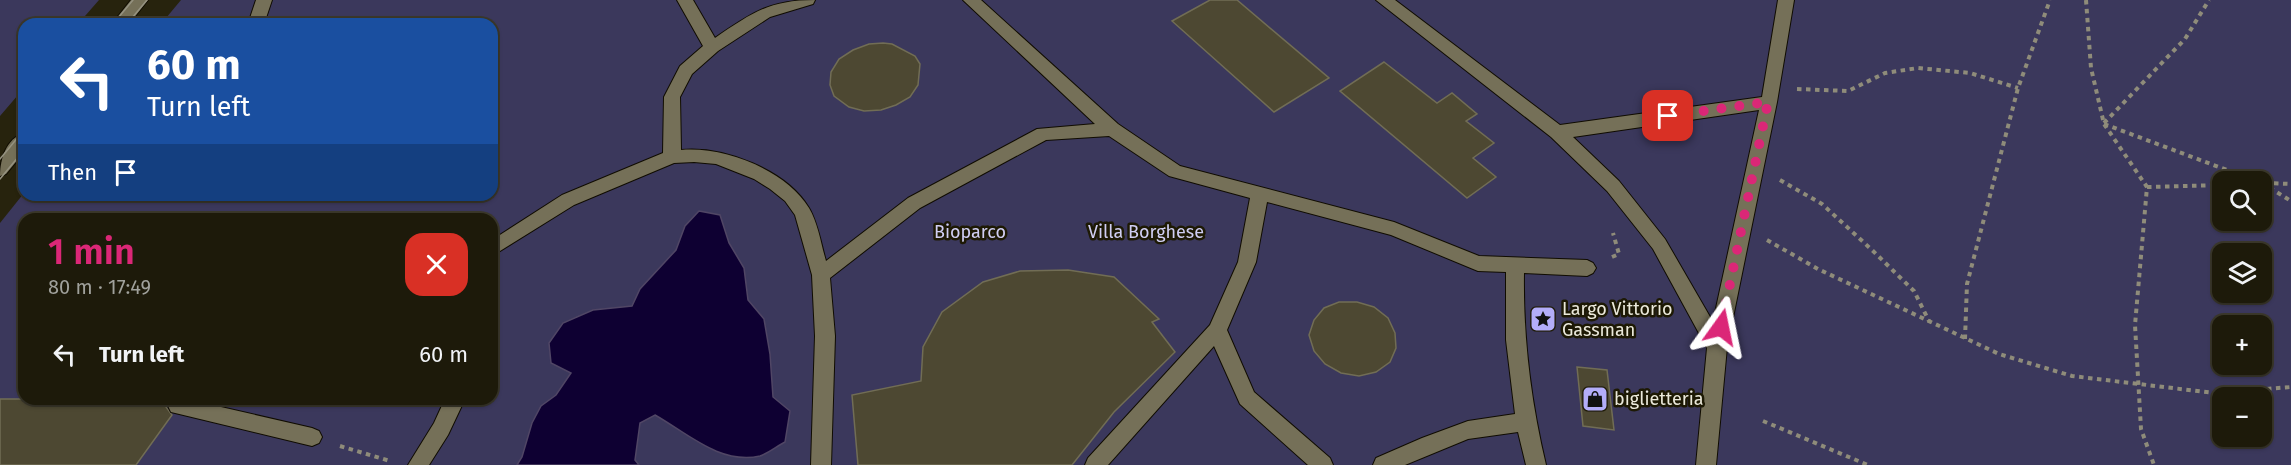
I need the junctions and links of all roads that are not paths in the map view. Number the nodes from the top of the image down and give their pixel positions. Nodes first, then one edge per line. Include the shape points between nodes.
1 (140, 0) edge
2 (264, 0) edge
3 (685, 0) edge
4 (807, 0) edge
5 (971, 0) edge
6 (1384, 0) edge
7 (1786, 0) edge
8 (125, 18) edge
9 (258, 18) edge
10 (712, 46) junction
11 (1768, 102) junction
12 (1112, 129) junction
13 (1557, 132) junction
14 (18, 147) edge
15 (672, 157) junction
16 (0, 169) edge
17 (1260, 194) junction
18 (498, 245) edge
19 (1515, 264) junction
20 (1587, 268) dead end
21 (821, 275) junction
22 (1217, 330) junction
23 (1717, 347) junction
24 (452, 405) edge
25 (178, 406) dead end
26 (1525, 422) junction
27 (312, 437) road end
28 (418, 465) edge
29 (821, 465) edge
30 (1095, 465) edge
31 (1323, 465) edge
32 (1383, 465) edge
33 (1536, 465) edge
34 (1706, 465) edge

1 - 8 street
2 - 9 street
3 - 10 street
4 - 10 street via 764,13
5 - 12 street
6 - 13 street
7 - 11 street
10 - 15 street via 686,70 672,97
11 - 13 street
11 - 23 street
12 - 17 street via 1175,171
12 - 21 street via 1043,134 914,203
13 - 23 street via 1613,186 1646,226
14 - 16 street
15 - 18 street via 568,200
15 - 21 street via 717,158 776,184 803,213
17 - 19 street via 1394,229 1478,263
17 - 22 street via 1247,262
19 - 20 street
19 - 26 street via 1513,318
21 - 29 street via 825,336
22 - 30 street
22 - 31 street via 1247,398
23 - 34 street
24 - 28 street
25 - 27 street
26 - 32 street via 1468,430
26 - 33 street

